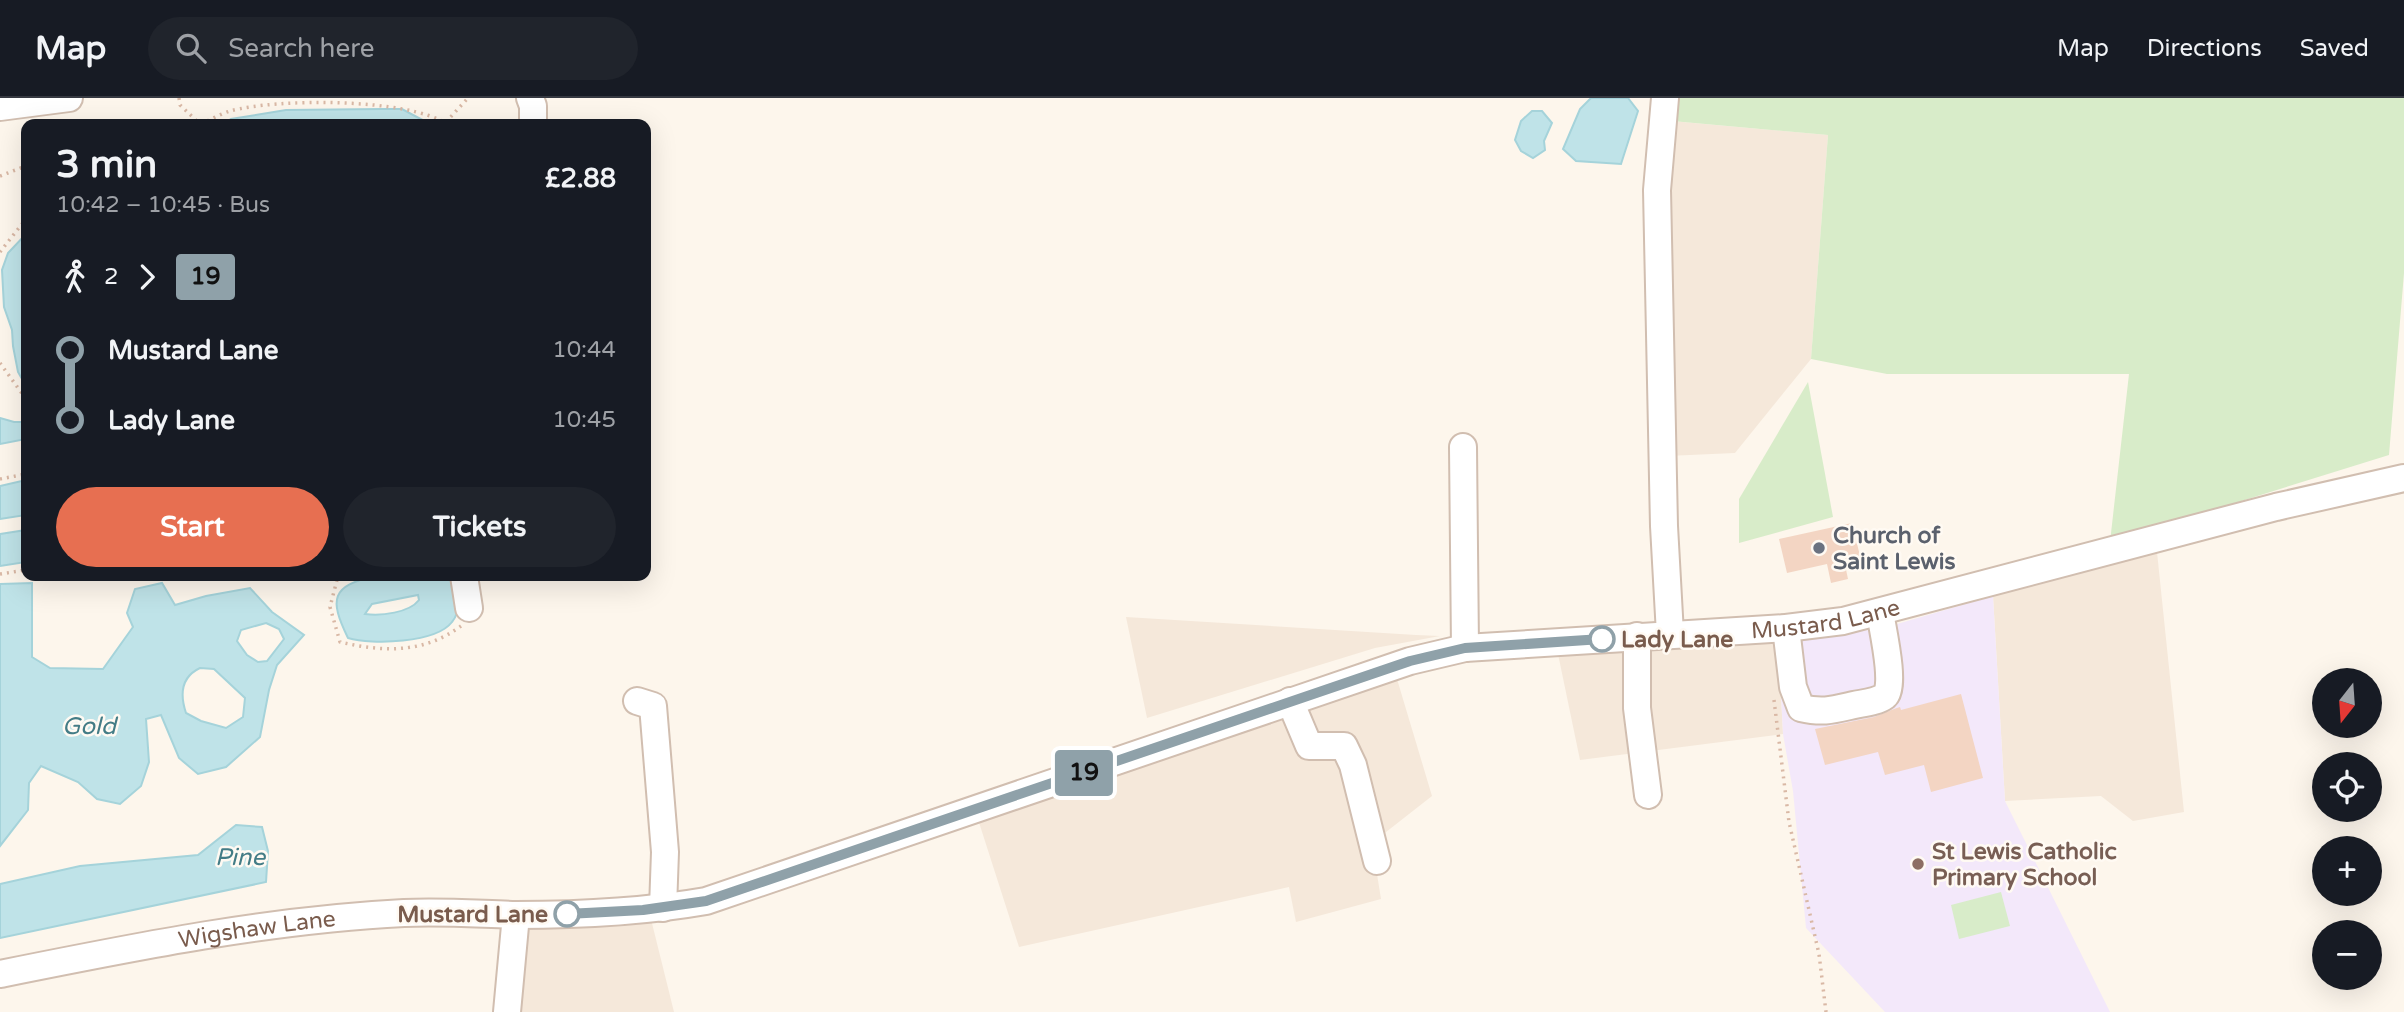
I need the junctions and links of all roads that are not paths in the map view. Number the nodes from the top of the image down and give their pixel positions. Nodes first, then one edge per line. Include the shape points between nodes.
1 (69, 98) edge
2 (530, 98) edge
3 (1665, 98) edge
4 (0, 107) edge
5 (533, 119) edge
6 (1463, 447) dead end
7 (2404, 478) edge
8 (465, 581) edge
9 (469, 608) road end
10 (1880, 611) junction
11 (1786, 628) junction
12 (1670, 634) junction
13 (1637, 636) junction
14 (1465, 648) junction
15 (637, 701) dead end
16 (1290, 701) junction
17 (1648, 795) dead end
18 (1377, 862) dead end
19 (663, 908) junction
20 (516, 915) junction
21 (0, 975) edge
22 (508, 1012) edge

1 - 4 street
2 - 5 street
3 - 12 street via 1657,190
6 - 14 street
7 - 10 street, Mustard Lane
8 - 9 street
10 - 11 street, Mustard Lane
10 - 11 street via 1888,692 1875,700 1821,712 1801,708 1793,687
11 - 12 street, Mustard Lane
12 - 13 street, Mustard Lane
13 - 14 street, Mustard Lane
13 - 17 street via 1637,708
14 - 16 street, Mustard Lane via 1410,661
15 - 19 street via 653,706 665,852
16 - 18 street via 1309,746 1343,746 1353,765
16 - 19 street, Mustard Lane via 792,873 706,901
19 - 20 street, Mustard Lane
20 - 21 street, Wigshaw Lane via 407,913 315,920 174,939
20 - 22 street

